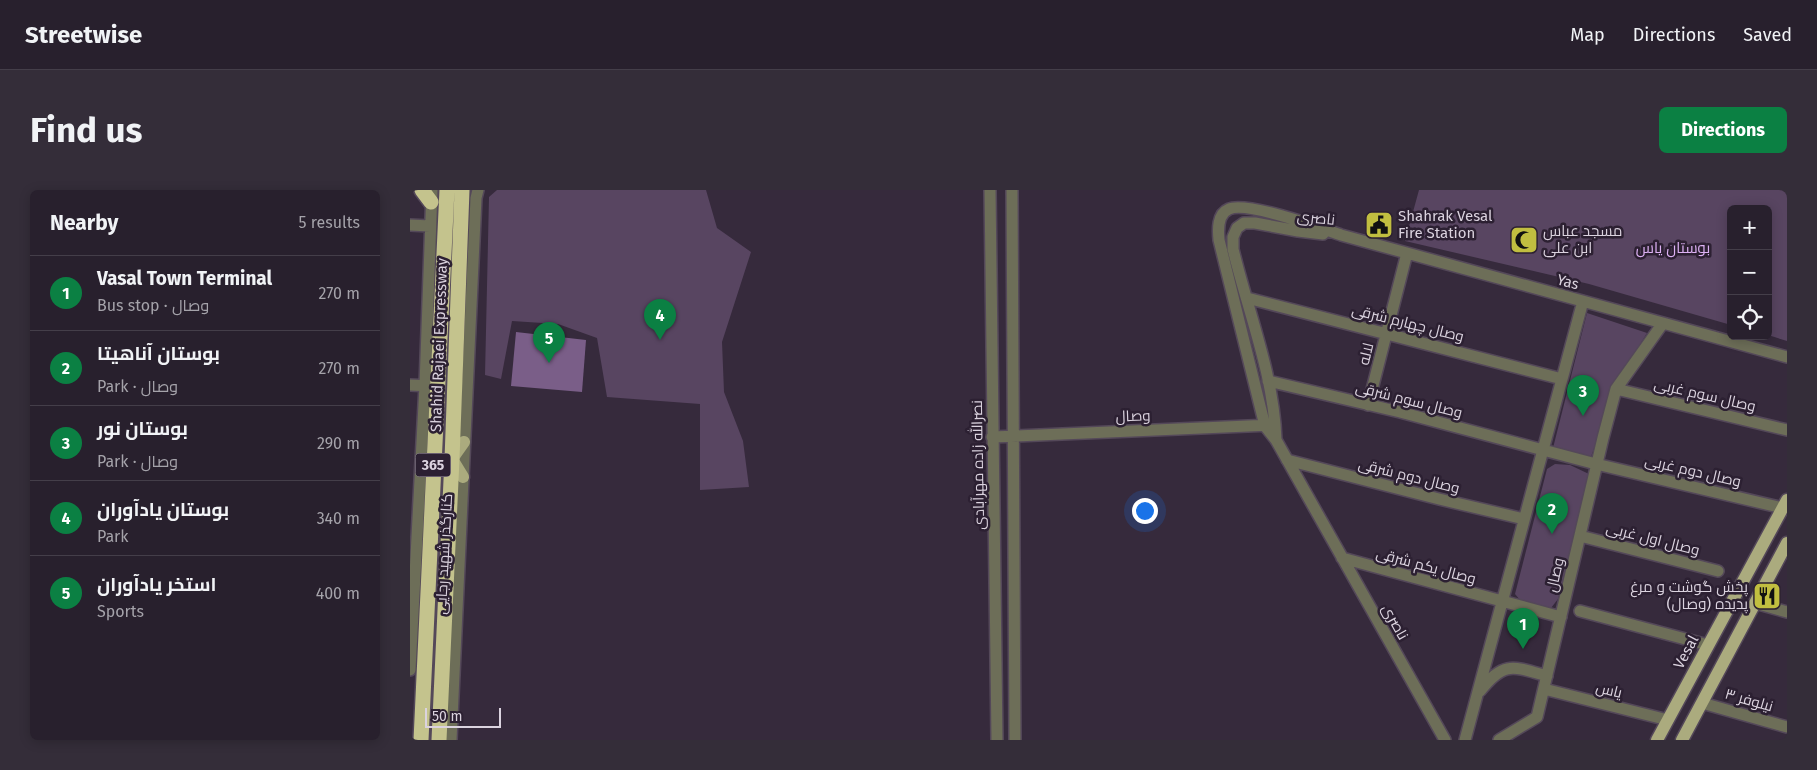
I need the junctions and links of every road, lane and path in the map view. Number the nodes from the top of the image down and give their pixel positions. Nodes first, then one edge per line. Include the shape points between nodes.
1 (478, 190) edge
2 (990, 190) edge
3 (1012, 190) edge
4 (458, 191) edge
5 (428, 194) edge
6 (410, 225) edge
7 (430, 226) junction
8 (1341, 236) junction
9 (1407, 253) junction
10 (1247, 298) junction
11 (1583, 301) junction
12 (1662, 323) junction
13 (1387, 333) junction
14 (1787, 357) edge
15 (1562, 379) junction
16 (1268, 381) junction
17 (410, 385) edge
18 (431, 386) junction
19 (1616, 390) junction
20 (1368, 404) junction
21 (1270, 425) junction
22 (1787, 430) edge
23 (992, 437) junction
24 (1012, 437) junction
25 (464, 442) junction
26 (1543, 449) junction
27 (452, 459) junction
28 (1287, 460) junction
29 (1596, 464) junction
30 (463, 477) junction
31 (1785, 504) edge
32 (1524, 519) junction
33 (1580, 536) junction
34 (1787, 543) edge
35 (1342, 558) junction
36 (1718, 570) dead end
37 (1502, 602) junction
38 (1755, 603) junction
39 (1580, 611) dead end
40 (1787, 612) edge
41 (1560, 616) junction
42 (1708, 645) junction
43 (410, 670) edge
44 (1547, 676) junction
45 (1544, 689) junction
46 (1477, 695) junction
47 (1702, 703) junction
48 (1668, 720) junction
49 (1787, 727) edge
50 (421, 740) edge
51 (439, 740) edge
52 (451, 740) edge
53 (997, 740) edge
54 (1015, 740) edge
55 (1445, 740) edge
56 (1465, 740) edge
57 (1499, 740) edge
58 (1657, 740) edge
59 (1682, 740) edge

1 - 25 street, کنارگذر شهید رجایی
2 - 23 street, نصرالله زاده مهرآبادی
3 - 24 street
4 - 18 highway, Shahid Rajaei Expressway / 365
4 - 27 highway, Shahid Rajaei Expressway / 365
5 - 7 street, کنارگذر شهید رجایی
6 - 7 street
7 - 18 street, کنارگذر شهید رجایی
8 - 9 street, Yas
8 - 10 street, ناصری via 1244,223 1237,228 1233,249
8 - 21 street, ناصری via 1292,218 1240,207 1222,214 1219,240
9 - 11 street, Yas
9 - 13 street, لاله
10 - 13 street, وصال چهارم شرقی
10 - 16 street, ناصری
11 - 12 street, Yas
11 - 15 street
12 - 14 street, Yas
12 - 19 street, وصال
13 - 15 street, وصال چهارم شرقی
13 - 20 street, لاله
15 - 26 street
16 - 20 street, وصال سوم شرقی
16 - 21 street, ناصری
17 - 18 street
18 - 43 street, کنارگذر شهید رجایی
18 - 50 highway, Shahid Rajaei Expressway / 365
19 - 22 street, وصال سوم غربی
19 - 29 street, وصال
20 - 26 street, وصال سوم شرقی
21 - 24 street, وصال
21 - 28 street, ناصری
23 - 24 street, وصال
23 - 53 street, نصرالله زاده مهرآبادی
24 - 54 street
25 - 27 main road
25 - 30 street, کنارگذر شهید رجایی
26 - 29 street, وصال سوم شرقی
26 - 32 street
27 - 30 main road
27 - 51 highway, Shahid Rajaei Expressway / 365
28 - 32 street, وصال دوم شرقی
28 - 35 street, ناصری
29 - 31 street, وصال دوم غربی
29 - 33 street, وصال
30 - 52 street, کنارگذر شهید رجایی
31 - 42 main road, Vesal
32 - 37 street
33 - 36 street, وصال اول غربی
33 - 41 street, وصال
34 - 38 main road
35 - 37 street, وصال یکم شرقی
35 - 55 street, ناصری
37 - 41 street, وصال یکم شرقی
37 - 46 street
38 - 40 street
38 - 47 main road
39 - 42 street
41 - 44 street, وصال
42 - 48 main road, Vesal
44 - 45 street, وصال
44 - 46 street via 1518,668 1501,670
45 - 48 street, یاس
45 - 57 street, وصال via 1537,717
46 - 56 street
47 - 49 street, نیلوفر ۳
47 - 59 main road
48 - 58 main road, Vesal

